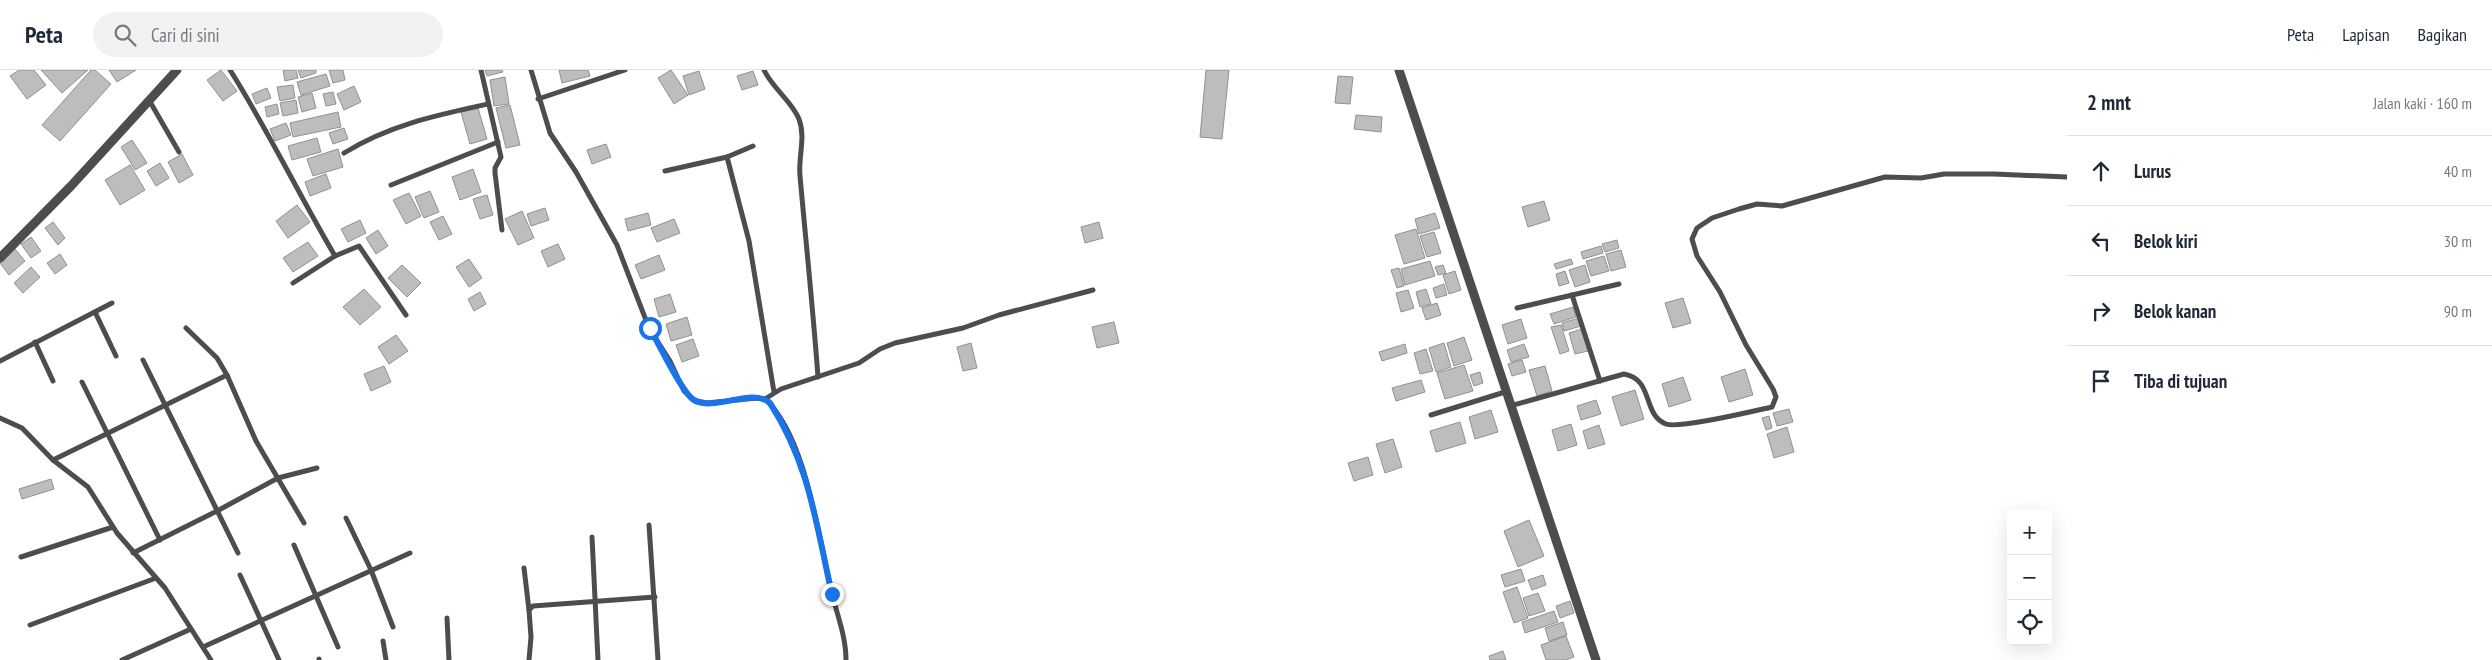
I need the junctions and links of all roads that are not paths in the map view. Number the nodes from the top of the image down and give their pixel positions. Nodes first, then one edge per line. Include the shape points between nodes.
1 (177, 70) edge
2 (230, 70) edge
3 (482, 70) edge
4 (531, 70) edge
5 (625, 70) edge
6 (764, 70) edge
7 (1398, 70) edge
8 (538, 99) junction
9 (149, 100) junction
10 (488, 104) junction
11 (498, 142) junction
12 (753, 146) dead end
13 (179, 152) dead end
14 (344, 153) dead end
15 (726, 157) junction
16 (665, 171) dead end
17 (2067, 177) edge
18 (391, 185) dead end
19 (502, 230) dead end
20 (334, 256) junction
21 (0, 258) edge
22 (293, 283) dead end
23 (1619, 284) dead end
24 (1093, 290) dead end
25 (1572, 295) junction
26 (112, 303) dead end
27 (1517, 308) dead end
28 (95, 312) junction
29 (406, 315) dead end
30 (186, 328) dead end
31 (35, 342) junction
32 (116, 356) dead end
33 (142, 360) dead end
34 (0, 361) edge
35 (228, 375) junction
36 (818, 377) junction
37 (54, 381) dead end
38 (1600, 381) junction
39 (82, 382) dead end
40 (774, 392) junction
41 (1505, 392) junction
42 (766, 399) junction
43 (165, 406) junction
44 (1510, 406) junction
45 (1431, 416) dead end
46 (0, 418) edge
47 (107, 434) junction
48 (53, 460) junction
49 (317, 468) dead end
50 (278, 478) junction
51 (217, 511) junction
52 (346, 518) dead end
53 (304, 523) dead end
54 (649, 525) dead end
55 (113, 527) junction
56 (592, 537) dead end
57 (160, 540) junction
58 (294, 545) dead end
59 (133, 552) junction
60 (238, 552) dead end
61 (410, 552) dead end
62 (21, 557) dead end
63 (524, 568) dead end
64 (371, 570) junction
65 (240, 575) dead end
66 (156, 578) junction
67 (316, 596) junction
68 (654, 597) junction
69 (596, 601) junction
70 (529, 610) junction
71 (447, 618) dead end
72 (261, 621) junction
73 (30, 625) dead end
74 (392, 627) dead end
75 (191, 629) junction
76 (383, 641) dead end
77 (203, 647) junction
78 (338, 648) dead end
79 (122, 660) edge
80 (212, 660) edge
81 (279, 660) edge
82 (386, 660) edge
83 (449, 660) edge
84 (529, 660) edge
85 (598, 660) edge
86 (658, 660) edge
87 (846, 660) edge
88 (1596, 660) edge

1 - 9 street
2 - 20 street via 256,111
3 - 10 street
4 - 8 street
5 - 8 street
6 - 36 street via 772,85 792,106 802,130 800,173
7 - 41 street
8 - 42 street via 550,133 617,246 650,328 684,391 695,401 708,404
9 - 13 street
9 - 21 street
10 - 11 street
10 - 14 street via 422,118
11 - 18 street
11 - 19 street via 501,157 495,173
12 - 15 street
15 - 16 street
15 - 40 street via 749,241
17 - 38 street via 1994,174 1944,174 1921,178 1885,176 1782,206 1757,204 1712,218 1697,228 1692,239 1697,256 1773,389 1776,397 1772,406 1728,417 1668,424 1654,414 1635,376 1624,374
20 - 22 street
20 - 29 street via 359,246
23 - 25 street
24 - 36 street via 963,328 895,343 859,363
25 - 27 street
25 - 38 street
26 - 28 street
28 - 31 street
28 - 32 street
30 - 35 street
31 - 34 street
31 - 37 street
33 - 43 street
35 - 43 street
35 - 50 street via 256,441
36 - 40 street
38 - 44 street
39 - 47 street
40 - 42 street
41 - 44 street
41 - 45 street
42 - 87 street via 792,441 804,472 840,621
43 - 47 street
43 - 51 street
44 - 88 street
46 - 48 street via 22,428
47 - 48 street
47 - 57 street
48 - 55 street via 88,487
49 - 50 street
50 - 51 street
50 - 53 street
51 - 57 street
51 - 60 street
52 - 64 street
54 - 68 street
55 - 59 street
55 - 62 street
56 - 69 street
57 - 59 street
58 - 67 street
59 - 66 street
61 - 64 street
63 - 70 street
64 - 67 street
64 - 74 street
65 - 72 street
66 - 73 street
66 - 75 street
67 - 72 street
67 - 78 street
68 - 69 street
68 - 86 street
69 - 70 street via 536,605
69 - 85 street
70 - 84 street
71 - 83 street
72 - 77 street
72 - 81 street
75 - 77 street
75 - 79 street
76 - 82 street
77 - 80 street

